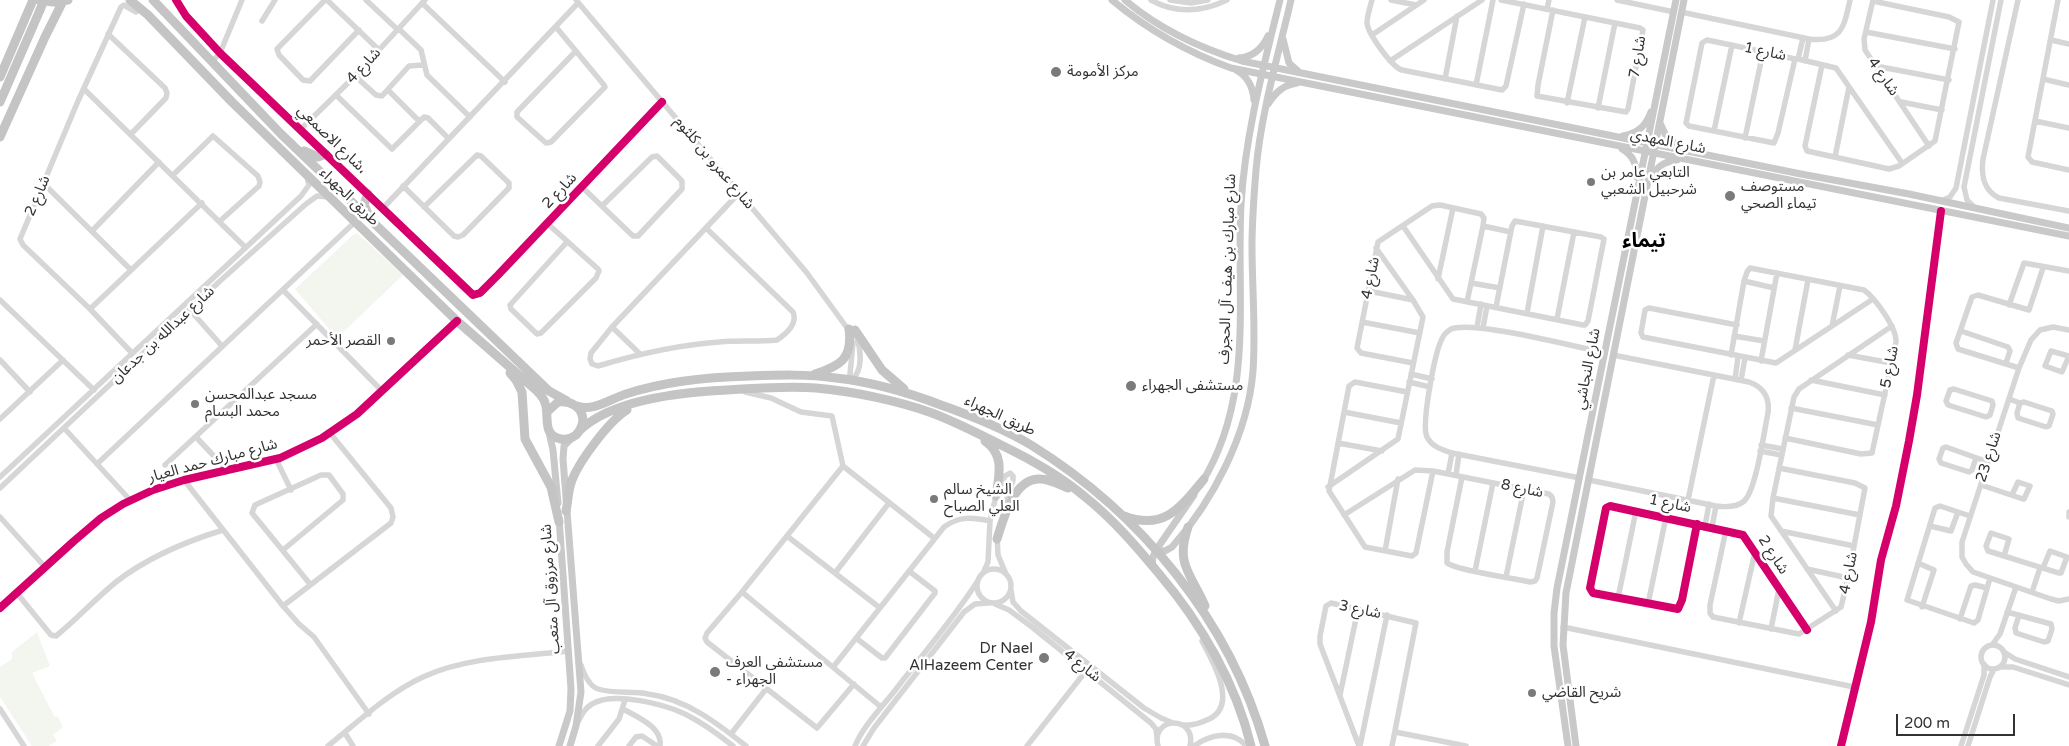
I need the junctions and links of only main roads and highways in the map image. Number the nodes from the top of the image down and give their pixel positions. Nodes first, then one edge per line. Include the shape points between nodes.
1 (39, 0) edge
2 (44, 0) edge
3 (130, 0) edge
4 (135, 0) edge
5 (1112, 0) edge
6 (1125, 0) edge
7 (1280, 0) edge
8 (1291, 0) edge
9 (1676, 0) edge
10 (1684, 0) edge
11 (66, 1) edge
12 (155, 1) edge
13 (31, 3) edge
14 (1678, 12) junction
15 (148, 15) junction
16 (1276, 15) junction
17 (1282, 37) junction
18 (1234, 58) junction
19 (1264, 66) junction
20 (1231, 68) junction
21 (1274, 68) junction
22 (1303, 73) junction
23 (1261, 74) junction
24 (0, 76) edge
25 (1272, 76) junction
26 (1301, 83) junction
27 (1658, 90) junction
28 (0, 102) edge
29 (1254, 106) junction
30 (1497, 113) junction
31 (1265, 114) junction
32 (1487, 118) junction
33 (1522, 118) junction
34 (1660, 123) junction
35 (1512, 124) junction
36 (1619, 137) junction
37 (0, 138) edge
38 (1652, 143) junction
39 (293, 145) junction
40 (1616, 146) junction
41 (1684, 150) junction
42 (1650, 153) junction
43 (326, 154) road end
44 (1683, 160) junction
45 (1244, 166) junction
46 (1256, 169) junction
47 (1784, 170) junction
48 (1801, 174) junction
49 (1778, 178) junction
50 (1793, 182) junction
51 (1646, 185) junction
52 (1638, 188) junction
53 (368, 194) road end
54 (371, 219) junction
55 (2056, 225) junction
56 (2021, 227) junction
57 (2069, 228) edge
58 (2069, 236) edge
59 (1618, 290) junction
60 (1626, 293) junction
61 (484, 327) junction
62 (1241, 333) junction
63 (474, 336) junction
64 (500, 344) junction
65 (492, 352) junction
66 (500, 358) junction
67 (798, 375) junction
68 (852, 380) junction
69 (1251, 383) junction
70 (796, 387) junction
71 (860, 395) junction
72 (913, 395) junction
73 (644, 400) junction
74 (572, 404) junction
75 (547, 412) junction
76 (934, 414) junction
77 (548, 429) junction
78 (576, 434) junction
79 (1220, 444) junction
80 (1226, 464) junction
81 (1204, 479) junction
82 (1084, 495) junction
83 (996, 496) road end
84 (1095, 505) junction
85 (566, 512) junction
86 (1120, 515) junction
87 (559, 522) junction
88 (1188, 527) junction
89 (1570, 527) junction
90 (1578, 529) junction
91 (997, 538) road end
92 (1568, 539) junction
93 (1576, 542) junction
94 (1151, 548) junction
95 (1152, 565) junction
96 (1208, 619) junction
97 (559, 746) edge
98 (570, 746) edge
99 (1251, 746) edge
100 (1265, 746) edge
101 (1568, 746) edge
102 (1576, 746) edge

1 - 11 highway
2 - 28 highway, bridge
3 - 15 highway, طريق الجهراء
4 - 15 highway
5 - 20 main road via 1158,34 1201,57
6 - 18 main road, شارع المهدي via 1182,38
7 - 16 main road, شارع مبارك بن هيف آل الحجرف
8 - 17 main road, شارع مبارك بن هيف آل الحجرف
9 - 14 main road, شارع النجاشي
10 - 14 main road, شارع النجاشي
11 - 37 highway via 45,37
12 - 39 highway, طريق الجهراء
13 - 24 highway
14 - 27 main road, شارع النجاشي
14 - 34 main road, شارع النجاشي
15 - 63 highway, طريق الجهراء via 232,102
16 - 18 main road via 1260,49 1252,56
16 - 19 main road, شارع مبارك بن هيف آل الحجرف
17 - 21 main road, شارع مبارك بن هيف آل الحجرف
17 - 22 main road via 1289,63
18 - 19 main road, شارع المهدي
19 - 21 main road, شارع المهدي
19 - 23 main road, شارع مبارك بن هيف آل الحجرف
20 - 23 main road, شارع المهدي
20 - 29 main road via 1247,79 1254,96
21 - 22 main road, شارع المهدي
21 - 25 main road, شارع مبارك بن هيف آل الحجرف
22 - 30 main road, شارع المهدي
23 - 25 main road, شارع المهدي
23 - 29 main road, شارع مبارك بن هيف آل الحجرف
25 - 26 main road, شارع المهدي
25 - 31 main road, شارع مبارك بن هيف آل الحجرف
26 - 31 main road via 1282,88 1274,95
26 - 32 main road, شارع المهدي
27 - 36 main road via 1642,128
27 - 38 main road, شارع النجاشي
29 - 45 main road, شارع مبارك بن هيف آل الحجرف
30 - 32 main road
30 - 33 main road, شارع المهدي
31 - 46 main road, شارع مبارك بن هيف آل الحجرف
32 - 35 main road, شارع المهدي
33 - 35 main road
33 - 36 main road, شارع المهدي
34 - 38 main road, شارع النجاشي
34 - 41 main road via 1670,141
35 - 40 main road, شارع المهدي
36 - 38 main road, شارع المهدي
38 - 41 main road, شارع المهدي
38 - 42 main road, شارع النجاشي
39 - 43 highway via 318,157
39 - 54 highway, طريق الجهراء
40 - 42 main road, شارع المهدي
40 - 52 main road via 1635,163
41 - 47 main road, شارع المهدي
42 - 44 main road, شارع المهدي
42 - 51 main road, شارع النجاشي
42 - 52 main road, شارع النجاشي
44 - 49 main road, شارع المهدي
44 - 51 main road via 1674,160 1656,168
45 - 46 main road via 1250,163
45 - 62 main road, شارع مبارك بن هيف آل الحجرف
46 - 69 main road, شارع مبارك بن هيف آل الحجرف via 1252,246 1255,330
47 - 48 main road, شارع المهدي
47 - 49 main road via 1786,175
48 - 50 main road via 1791,175
48 - 55 main road, شارع المهدي
49 - 50 main road, شارع المهدي
50 - 56 main road, شارع المهدي
51 - 60 main road, شارع النجاشي
52 - 59 main road, شارع النجاشي
53 - 54 highway via 364,204
54 - 61 highway, طريق الجهراء
55 - 56 main road via 2054,229
55 - 57 main road, شارع المهدي
56 - 58 main road, شارع المهدي
59 - 60 main road via 1622,288
59 - 89 main road, شارع النجاشي
60 - 90 main road, شارع النجاشي
61 - 63 highway via 482,334
61 - 64 highway, طريق الجهراء
62 - 69 main road via 1241,383 1245,386
62 - 79 main road, شارع مبارك بن هيف آل الحجرف via 1234,402
63 - 65 highway, طريق الجهراء
64 - 65 highway
64 - 74 highway, طريق الجهراء via 549,390
65 - 66 highway, طريق الجهراء
66 - 75 highway, طريق الجهراء via 544,399
66 - 87 highway via 519,386 525,438 551,487
67 - 68 highway, طريق الجهراء
67 - 72 highway via 832,369 842,361 850,346 852,330 889,378
67 - 74 highway, طريق الجهراء via 699,379 627,393 593,407
68 - 70 highway via 848,385
68 - 71 highway
68 - 72 highway, طريق الجهراء
69 - 80 main road, شارع مبارك بن هيف آل الحجرف via 1238,435
70 - 71 highway, طريق الجهراء
70 - 73 highway, طريق الجهراء via 696,391
71 - 76 highway, طريق الجهراء
72 - 86 highway, طريق الجهراء via 992,424 1033,446 1092,489
73 - 78 highway, طريق الجهراء via 597,417
73 - 85 highway via 614,420 586,456 572,481
74 - 75 highway via 558,402
74 - 78 highway via 582,416 582,426
75 - 77 highway
76 - 82 highway, طريق الجهراء via 1035,462
76 - 83 highway via 984,440 994,450 1000,472
77 - 78 highway via 559,438
77 - 87 main road, شارع مرزوق آل متعب via 554,450
78 - 85 main road, شارع مرزوق آل متعب via 562,452
79 - 80 main road via 1227,448
79 - 81 main road, شارع مبارك بن هيف آل الحجرف
80 - 88 main road, شارع مبارك بن هيف آل الحجرف via 1213,492
81 - 86 highway via 1189,498 1164,518 1144,522
81 - 94 main road, شارع مبارك بن هيف آل الحجرف via 1186,509
82 - 84 highway, طريق الجهراء
82 - 91 highway via 1051,480 1028,481 1009,505
84 - 94 highway via 1111,513
84 - 95 highway, طريق الجهراء
85 - 98 main road, شارع مرزوق آل متعب via 580,692
86 - 94 highway, طريق الجهراء
87 - 97 main road, شارع مرزوق آل متعب via 570,711
88 - 94 main road, شارع مبارك بن هيف آل الحجرف via 1170,548
88 - 96 highway via 1182,543 1182,555
89 - 90 main road
89 - 92 main road, شارع النجاشي
90 - 93 main road, شارع النجاشي
92 - 93 main road via 1573,538
92 - 101 main road, شارع النجاشي via 1557,588 1553,630
93 - 102 main road, شارع النجاشي via 1563,627 1564,662
94 - 95 main road, شارع مبارك بن هيف آل الحجرف
94 - 96 highway, طريق الجهراء via 1166,560
95 - 99 highway, طريق الجهراء via 1206,640 1236,702
96 - 100 highway, طريق الجهراء via 1232,659

